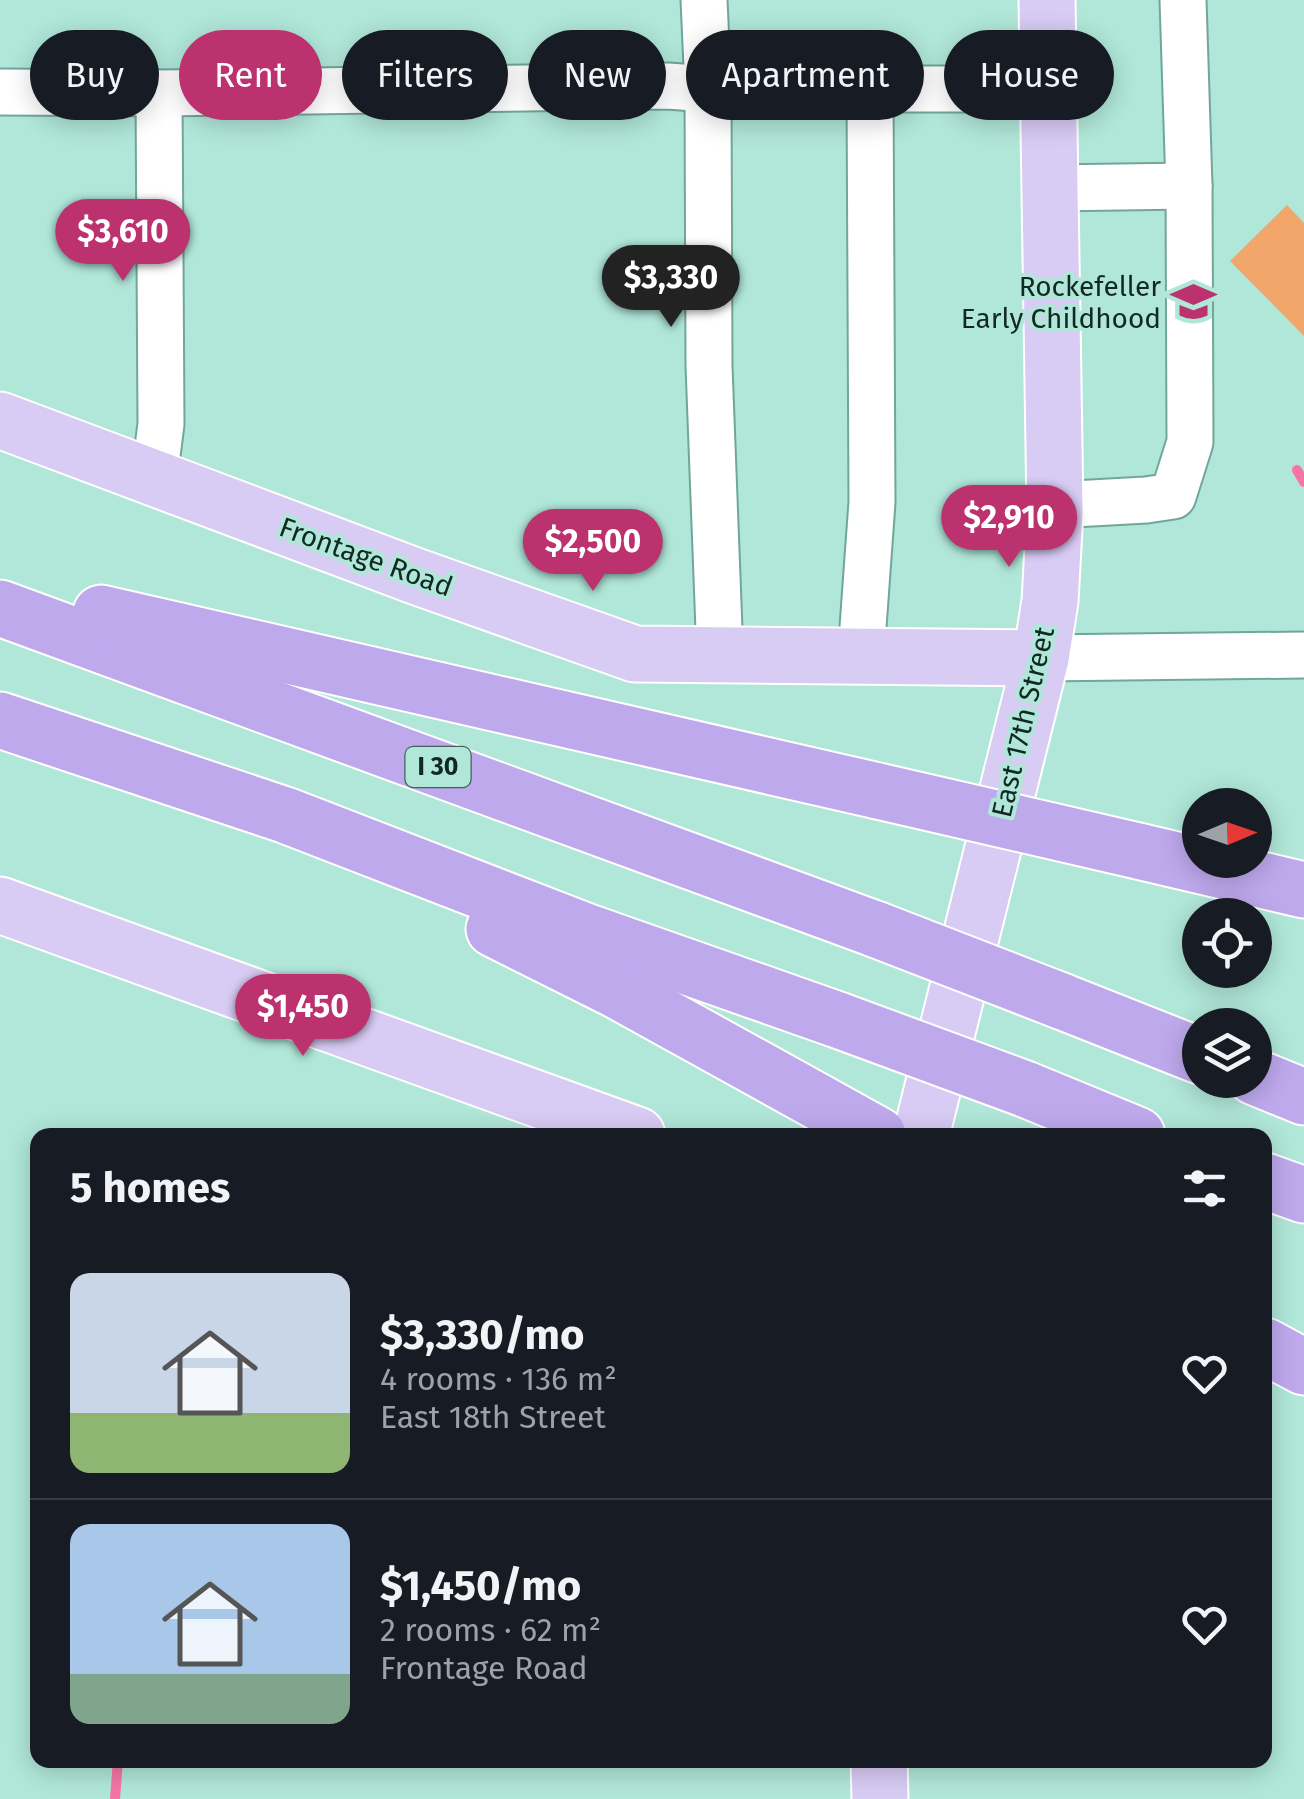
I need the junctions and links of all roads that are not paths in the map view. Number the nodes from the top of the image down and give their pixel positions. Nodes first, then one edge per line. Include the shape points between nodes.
1 (704, 0) edge
2 (1047, 0) edge
3 (1183, 0) edge
4 (705, 30) edge
5 (1047, 30) edge
6 (686, 88) edge
7 (0, 92) edge
8 (30, 92) edge
9 (159, 94) joint
10 (708, 120) edge
11 (870, 120) edge
12 (1049, 120) edge
13 (1188, 186) junction
14 (1051, 188) junction
15 (0, 420) edge
16 (154, 479) junction
17 (1054, 504) junction
18 (0, 589) edge
19 (0, 608) edge
20 (861, 655) junction
21 (1304, 655) edge
22 (720, 656) junction
23 (1041, 658) junction
24 (0, 720) edge
25 (285, 815) junction
26 (1304, 890) edge
27 (0, 904) edge
28 (1182, 1049) edge
29 (1272, 1084) edge
30 (1304, 1097) edge
31 (618, 1128) edge
32 (865, 1128) edge
33 (923, 1128) edge
34 (1120, 1128) edge
35 (1272, 1184) edge
36 (1304, 1195) edge
37 (1272, 1350) edge
38 (1304, 1367) edge
39 (879, 1768) edge
40 (880, 1799) edge

1 - 4 street
2 - 5 main road, East 17th Street
3 - 13 street
6 - 9 street
7 - 8 street
9 - 16 street via 161,424
10 - 22 street
11 - 20 street via 872,502
12 - 14 main road, East 17th Street
13 - 14 street
13 - 17 street via 1190,442 1173,496
14 - 17 main road, East 17th Street
15 - 16 main road, Frontage Road
16 - 22 main road, Frontage Road via 635,654
17 - 23 main road, East 17th Street
18 - 26 highway, bridge
19 - 28 highway, I 30, bridge via 875,929
20 - 22 main road, Frontage Road
20 - 23 main road, Frontage Road
21 - 23 street
23 - 33 main road, East 17th Street
24 - 25 highway
25 - 32 highway
25 - 34 highway, bridge
27 - 31 main road
29 - 30 highway
35 - 36 highway
37 - 38 highway
39 - 40 main road

